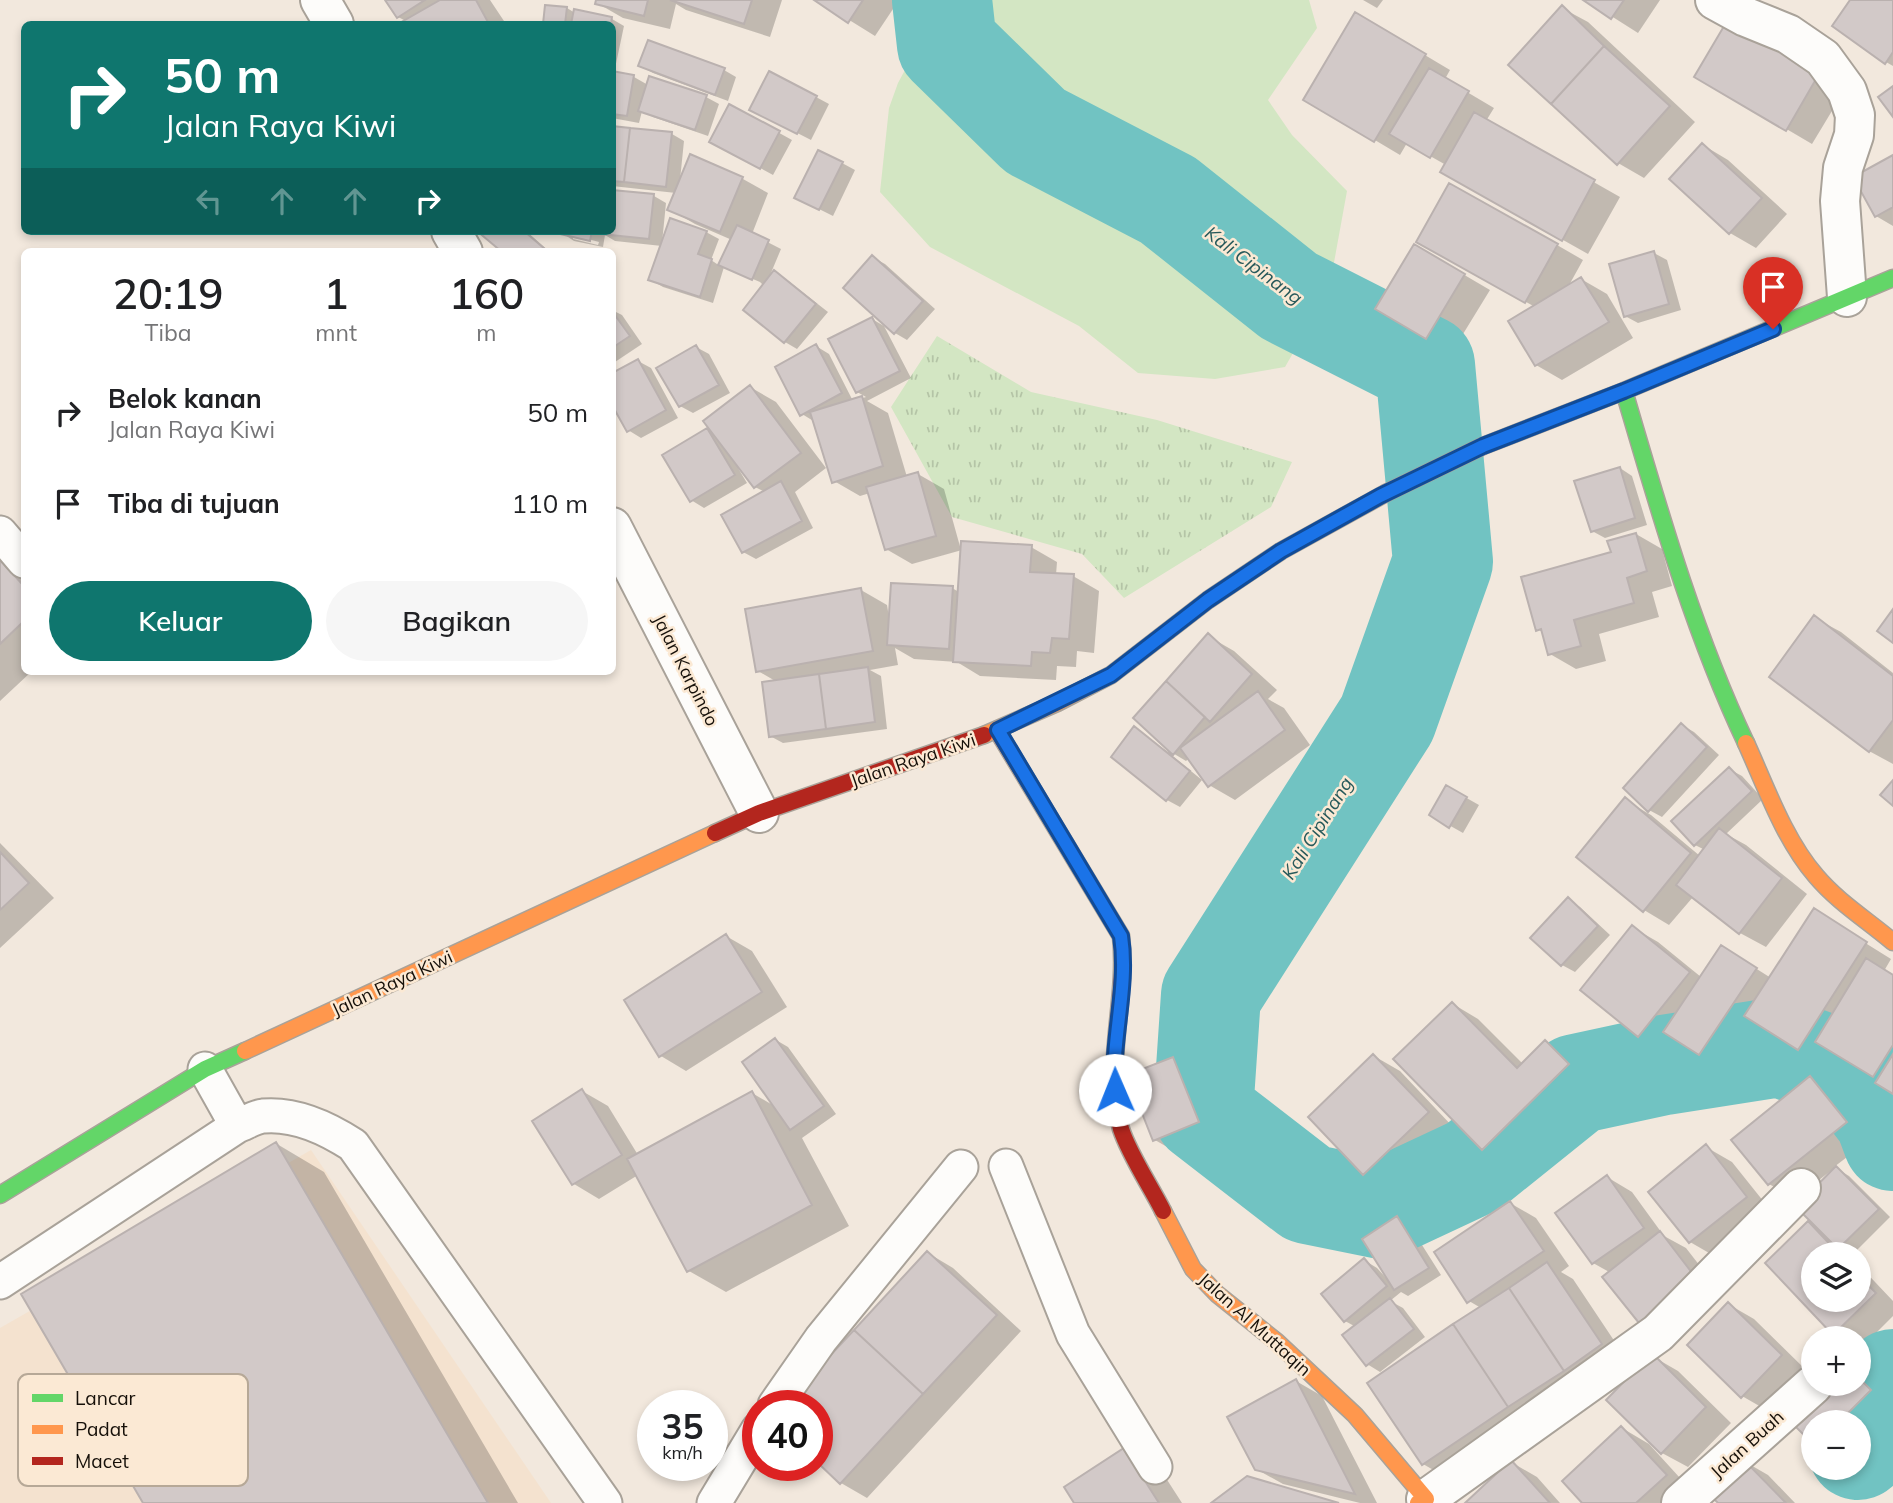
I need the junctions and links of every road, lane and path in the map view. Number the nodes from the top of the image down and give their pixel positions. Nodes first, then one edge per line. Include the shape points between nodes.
1 (320, 0) edge
2 (1714, 0) edge
3 (332, 21) edge
4 (1893, 278) edge
5 (1847, 298) junction
6 (1624, 391) junction
7 (0, 533) edge
8 (616, 535) edge
9 (21, 558) edge
10 (998, 730) junction
11 (759, 813) junction
12 (1893, 942) edge
13 (205, 1069) junction
14 (237, 1126) junction
15 (1006, 1166) dead end
16 (961, 1167) dead end
17 (1801, 1188) dead end
18 (0, 1195) edge
19 (0, 1282) edge
20 (785, 1390) edge
21 (1801, 1396) edge
22 (742, 1457) edge
23 (1155, 1467) dead end
24 (1422, 1501) edge
25 (605, 1503) edge
26 (714, 1503) edge
27 (1681, 1503) edge

1 - 3 street
2 - 5 street via 1788,34 1823,58 1847,91 1855,115 1840,201
4 - 5 street, Jalan Raya Kiwi
5 - 6 street, Jalan Raya Kiwi
6 - 10 street, Jalan Raya Kiwi via 1483,446 1380,496 1281,551 1111,675
6 - 12 street via 1704,647 1749,752 1811,871 1837,899
7 - 9 lane
8 - 11 street, Jalan Karpindo
10 - 11 street, Jalan Raya Kiwi
10 - 24 street, Jalan Al Muttaqin via 1121,936 1125,957 1113,1068 1117,1113 1122,1132 1193,1269 1355,1415
11 - 13 street, Jalan Raya Kiwi
13 - 14 lane
13 - 18 street, Jalan Raya Kiwi
14 - 19 lane
14 - 25 lane via 261,1116 287,1117 318,1125 353,1145
15 - 23 lane via 1073,1334
16 - 20 lane via 821,1339
17 - 24 street via 1658,1333
21 - 27 street, Jalan Buah
22 - 26 lane

